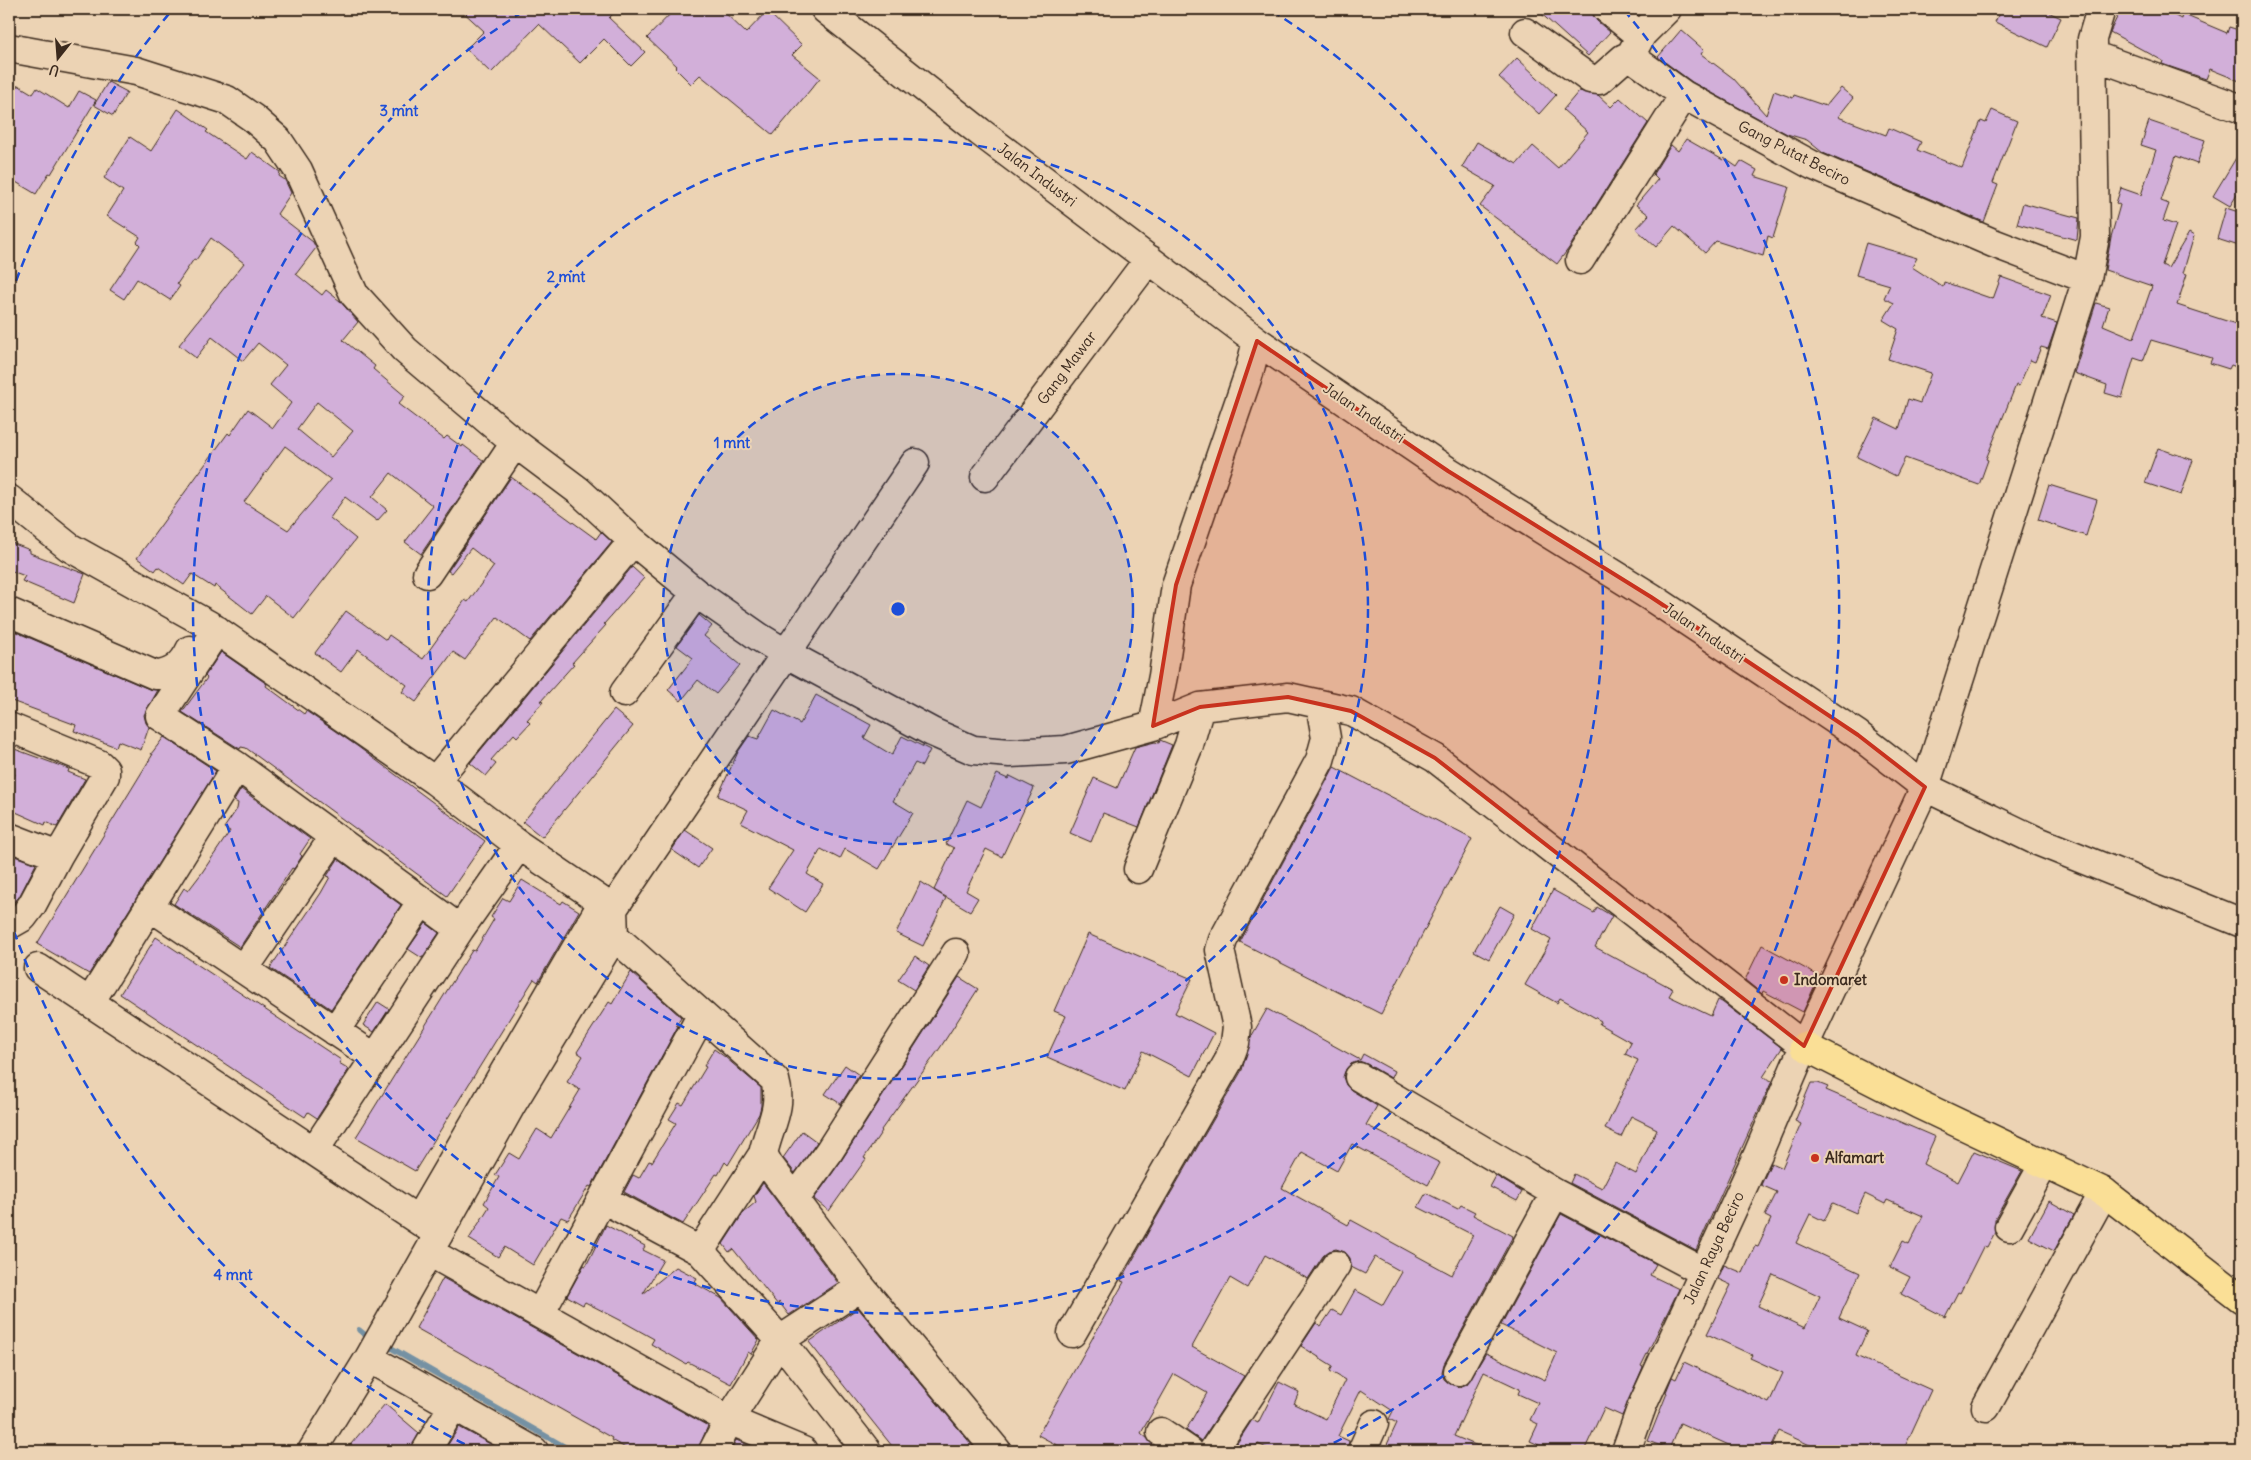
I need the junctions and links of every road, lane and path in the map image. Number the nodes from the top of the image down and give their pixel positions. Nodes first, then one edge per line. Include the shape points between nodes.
1 (824, 9) edge
2 (1608, 9) edge
3 (1666, 9) edge
4 (2101, 9) edge
5 (1525, 32) dead end
6 (1635, 46) junction
7 (9, 48) edge
8 (2092, 55) junction
9 (1684, 95) junction
10 (2242, 108) edge
11 (1149, 259) junction
12 (1580, 260) dead end
13 (2087, 279) junction
14 (1257, 341) junction
15 (515, 443) junction
16 (915, 463) dead end
17 (985, 477) dead end
18 (9, 499) edge
19 (633, 541) junction
20 (427, 574) dead end
21 (696, 593) junction
22 (9, 612) edge
23 (210, 626) junction
24 (785, 653) junction
25 (624, 693) dead end
26 (1320, 704) junction
27 (1200, 707) junction
28 (1153, 726) junction
29 (9, 727) edge
30 (237, 766) junction
31 (435, 782) junction
32 (1925, 788) junction
33 (334, 837) junction
34 (9, 838) edge
35 (519, 845) junction
36 (58, 856) junction
37 (1138, 869) dead end
38 (422, 901) junction
39 (150, 906) junction
40 (608, 906) junction
41 (2242, 923) edge
42 (9, 925) edge
43 (460, 929) junction
44 (614, 936) junction
45 (956, 953) dead end
46 (38, 968) dead end
47 (244, 969) junction
48 (90, 1002) junction
49 (701, 1016) junction
50 (335, 1030) junction
51 (1804, 1046) junction
52 (374, 1057) junction
53 (1359, 1077) dead end
54 (314, 1151) junction
55 (763, 1154) junction
56 (2044, 1164) junction
57 (1555, 1192) junction
58 (2104, 1192) junction
59 (603, 1199) junction
60 (795, 1199) junction
61 (2009, 1227) dead end
62 (429, 1236) junction
63 (700, 1251) junction
64 (1336, 1266) dead end
65 (1704, 1272) junction
66 (861, 1287) junction
67 (2242, 1299) edge
68 (540, 1314) junction
69 (1072, 1333) dead end
70 (780, 1340) junction
71 (369, 1358) junction
72 (1458, 1370) dead end
73 (453, 1406) junction
74 (1986, 1407) dead end
75 (729, 1420) junction
76 (1374, 1424) dead end
77 (1162, 1432) dead end
78 (312, 1451) edge
79 (426, 1451) edge
80 (534, 1451) edge
81 (713, 1451) edge
82 (804, 1451) edge
83 (867, 1451) edge
84 (997, 1451) edge
85 (1189, 1451) edge
86 (1213, 1451) edge
87 (1362, 1451) edge
88 (1626, 1451) edge

1 - 11 street, Jalan Industri
2 - 6 street, Gang Putat Beciro
3 - 6 street
4 - 8 street, Jalan Raya Beciro via 2092,39
5 - 6 street via 1590,79 1599,80
6 - 9 street, Gang Putat Beciro
7 - 15 street via 136,71 228,100 254,118 278,140 298,170 354,294 405,350
8 - 10 street
8 - 13 street, Jalan Raya Beciro via 2094,237
9 - 12 street
9 - 13 street, Gang Putat Beciro via 1812,165
11 - 14 street, Jalan Industri
11 - 17 street, Gang Mawar
13 - 32 street, Jalan Raya Beciro
14 - 28 street via 1176,585
14 - 32 street, Jalan Industri via 1448,471 1651,597 1850,730
15 - 19 street via 579,491
15 - 20 street
16 - 24 street
18 - 23 street via 69,547
19 - 21 street
19 - 31 street
21 - 24 street
21 - 25 street
22 - 23 street via 155,675 166,675 186,660
23 - 30 street via 160,716
23 - 31 street
24 - 28 street via 932,732 973,750 1010,754 1066,750
24 - 40 street
26 - 27 street via 1288,697
26 - 51 street via 1352,711 1435,758
26 - 69 street via 1326,738 1320,760 1220,950 1236,1027 1235,1043 1228,1062
27 - 28 street
27 - 37 street via 1189,745
29 - 36 street via 89,759 105,770 105,776
30 - 33 street
30 - 39 street
31 - 35 street
32 - 41 street, Jalan Industri via 2035,840
32 - 51 street, Jalan Raya Beciro
33 - 38 street
33 - 47 street
34 - 36 street
35 - 40 street
35 - 43 street
36 - 42 street via 32,905 23,917
38 - 43 street
38 - 50 street
39 - 47 street
39 - 48 street
40 - 44 street
40 - 62 street
43 - 52 street
44 - 49 street
44 - 62 street
45 - 60 street
46 - 48 street
47 - 50 street
48 - 54 street
49 - 55 street via 774,1080 779,1103
49 - 59 street
50 - 52 street
51 - 56 main road
51 - 65 street, Jalan Raya Beciro
52 - 54 street
53 - 57 street
54 - 62 street
55 - 60 street
55 - 63 street
56 - 58 main road
56 - 61 street
57 - 65 street
57 - 72 street
58 - 67 main road
58 - 74 street
59 - 63 street
59 - 68 street
60 - 66 street
62 - 68 street
62 - 71 street
63 - 70 street
64 - 86 street
65 - 88 street, Jalan Raya Beciro via 1642,1406
66 - 70 street
66 - 84 street
68 - 75 street
70 - 75 street
70 - 83 street
71 - 73 street
71 - 78 street
73 - 79 street
73 - 80 street
75 - 81 street
75 - 82 street
76 - 87 street
77 - 85 street

